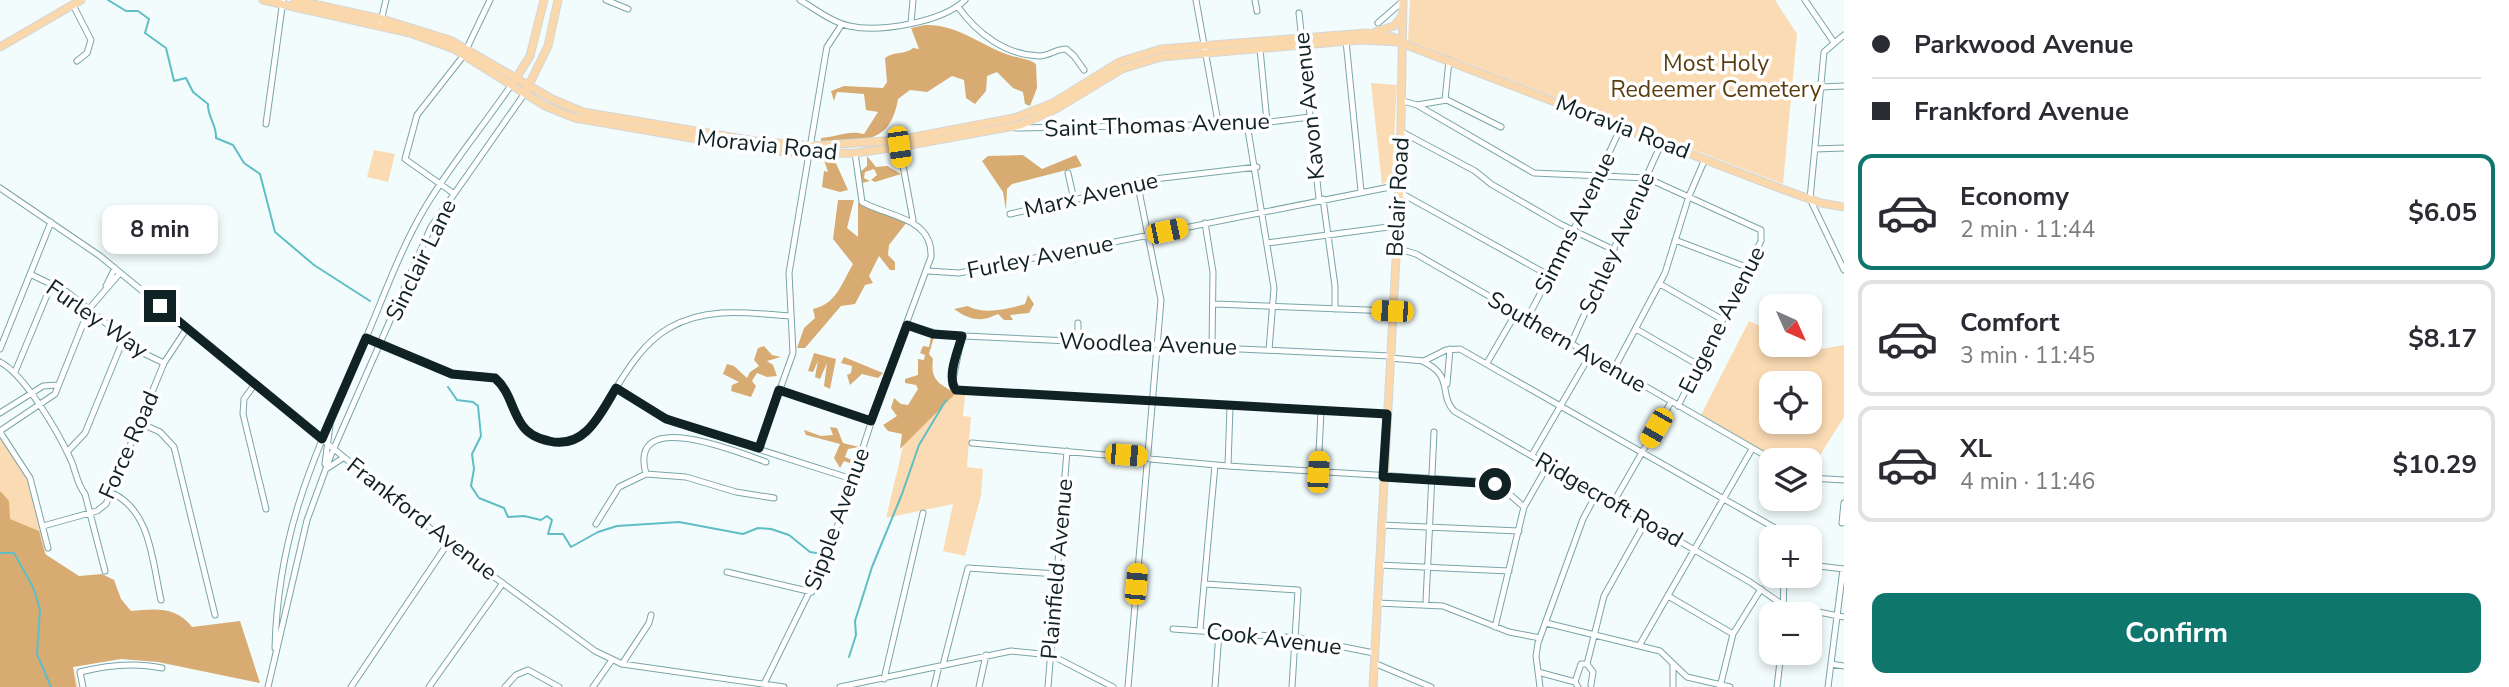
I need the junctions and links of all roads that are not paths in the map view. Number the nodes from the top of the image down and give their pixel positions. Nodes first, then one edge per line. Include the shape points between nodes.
1 (263, 0) edge
2 (295, 0) edge
3 (386, 0) edge
4 (490, 0) edge
5 (544, 0) edge
6 (558, 0) edge
7 (606, 0) edge
8 (800, 0) edge
9 (913, 0) edge
10 (964, 0) edge
11 (1204, 0) edge
12 (1255, 0) edge
13 (1403, 0) edge
14 (1805, 0) edge
15 (1196, 1) edge
16 (283, 2) edge
17 (809, 2) edge
18 (77, 3) edge
19 (958, 6) junction
20 (628, 9) dead end
21 (1257, 11) dead end
22 (1403, 12) junction
23 (1299, 13) dead end
24 (381, 23) junction
25 (911, 23) junction
26 (1378, 23) dead end
27 (842, 24) junction
28 (1367, 33) junction
29 (1844, 35) edge
30 (1346, 41) junction
31 (1833, 41) junction
32 (1302, 42) junction
33 (1403, 42) junction
34 (0, 47) edge
35 (1205, 49) junction
36 (1259, 49) junction
37 (466, 51) junction
38 (1449, 60) junction
39 (77, 61) dead end
40 (1084, 70) dead end
41 (514, 81) junction
42 (1844, 86) edge
43 (1821, 87) junction
44 (527, 89) junction
45 (1444, 100) junction
46 (1403, 101) junction
47 (1417, 105) junction
48 (1310, 117) junction
49 (1218, 122) junction
50 (1267, 122) junction
51 (266, 124) dead end
52 (1247, 124) junction
53 (1501, 127) dead end
54 (1621, 127) junction
55 (1004, 128) junction
56 (1402, 132) junction
57 (1662, 142) junction
58 (899, 144) junction
59 (1844, 148) edge
60 (1815, 149) junction
61 (811, 150) junction
62 (855, 153) junction
63 (1705, 159) junction
64 (1256, 167) junction
65 (1068, 173) dead end
66 (1599, 175) junction
67 (1647, 178) junction
68 (1137, 181) junction
69 (441, 184) junction
70 (0, 188) edge
71 (1400, 188) junction
72 (1361, 191) junction
73 (453, 193) junction
74 (1689, 196) junction
75 (1321, 199) junction
76 (1810, 199) junction
77 (1074, 200) junction
78 (1844, 207) edge
79 (1263, 211) junction
80 (1010, 214) dead end
81 (913, 220) junction
82 (51, 222) junction
83 (1205, 223) junction
84 (1396, 226) junction
85 (1573, 231) junction
86 (1148, 234) junction
87 (1328, 235) junction
88 (1675, 240) junction
89 (1268, 243) junction
90 (1396, 248) junction
91 (1614, 250) junction
92 (1749, 268) junction
93 (117, 270) junction
94 (1844, 270) edge
95 (928, 271) junction
96 (394, 272) junction
97 (30, 274) junction
98 (1549, 276) junction
99 (408, 278) junction
100 (52, 283) junction
101 (1660, 284) junction
102 (1215, 304) junction
103 (1273, 307) junction
104 (89, 309) junction
105 (1335, 309) junction
106 (1392, 311) junction
107 (1516, 313) junction
108 (790, 316) junction
109 (1527, 318) junction
110 (1723, 320) junction
111 (1078, 323) dead end
112 (907, 325) junction
113 (187, 328) junction
114 (1636, 329) junction
115 (962, 336) junction
116 (124, 338) junction
117 (366, 338) junction
118 (1078, 342) junction
119 (380, 344) junction
120 (1571, 344) junction
121 (1158, 345) junction
122 (1212, 347) junction
123 (0, 349) edge
124 (1450, 349) junction
125 (1269, 350) junction
126 (1590, 355) junction
127 (1390, 357) junction
128 (1422, 361) junction
129 (0, 362) edge
130 (164, 363) junction
131 (1487, 363) junction
132 (1700, 366) junction
133 (1614, 369) junction
134 (15, 372) junction
135 (255, 384) junction
136 (58, 385) junction
137 (616, 388) junction
138 (1447, 389) junction
139 (779, 390) junction
140 (30, 394) junction
141 (1151, 402) junction
142 (1671, 402) junction
143 (38, 406) junction
144 (1560, 406) junction
145 (1678, 406) junction
146 (1230, 407) junction
147 (1321, 411) junction
148 (0, 413) edge
149 (1387, 414) junction
150 (331, 419) junction
151 (871, 421) junction
152 (140, 423) junction
153 (0, 431) edge
154 (1434, 432) dead end
155 (322, 439) junction
156 (972, 443) dead end
157 (328, 444) junction
158 (759, 448) junction
159 (334, 449) junction
160 (1752, 449) junction
161 (1067, 451) junction
162 (67, 452) junction
163 (1642, 453) junction
164 (1759, 453) edge
165 (1532, 455) junction
166 (344, 457) junction
167 (1146, 457) junction
168 (766, 462) dead end
169 (1215, 465) junction
170 (1548, 465) junction
171 (1228, 466) junction
172 (324, 471) junction
173 (1318, 472) junction
174 (646, 474) junction
175 (1383, 477) junction
176 (1432, 479) junction
177 (1822, 479) edge
178 (855, 480) junction
179 (1844, 480) edge
180 (1597, 493) junction
181 (112, 494) junction
182 (774, 498) dead end
183 (298, 499) junction
184 (1723, 500) junction
185 (1613, 503) junction
186 (1844, 503) edge
187 (312, 504) junction
188 (1524, 507) junction
189 (266, 509) dead end
190 (90, 513) junction
191 (923, 513) dead end
192 (1646, 522) junction
193 (1842, 523) edge
194 (596, 524) dead end
195 (1381, 525) junction
196 (1769, 525) edge
197 (43, 526) junction
198 (1430, 527) junction
199 (1518, 531) junction
200 (448, 543) junction
201 (48, 548) dead end
202 (1694, 550) junction
203 (1379, 565) junction
204 (1822, 566) edge
205 (1428, 567) junction
206 (1843, 569) edge
207 (105, 571) dead end
208 (1508, 571) junction
209 (727, 572) dead end
210 (1057, 574) junction
211 (503, 583) junction
212 (1205, 584) junction
213 (1761, 589) junction
214 (812, 592) junction
215 (1668, 596) junction
216 (161, 600) dead end
217 (1426, 601) dead end
218 (1779, 602) edge
219 (1377, 603) junction
220 (1822, 612) edge
221 (215, 615) dead end
222 (650, 615) dead end
223 (1841, 616) edge
224 (1546, 623) junction
225 (1494, 627) junction
226 (1173, 629) dead end
227 (1200, 629) junction
228 (1219, 633) junction
229 (1733, 634) junction
230 (1595, 635) junction
231 (1295, 638) junction
232 (1540, 638) junction
233 (1639, 646) junction
234 (1374, 653) junction
235 (275, 654) junction
236 (986, 655) junction
237 (1051, 655) junction
238 (612, 660) junction
239 (1374, 663) junction
240 (622, 664) junction
241 (1587, 664) junction
242 (1831, 664) junction
243 (941, 665) junction
244 (1673, 665) junction
245 (1780, 665) edge
246 (1844, 666) edge
247 (162, 668) dead end
248 (1538, 672) junction
249 (887, 678) junction
250 (764, 684) junction
251 (1576, 684) edge
252 (1720, 686) edge
253 (83, 687) edge
254 (268, 687) edge
255 (351, 687) edge
256 (429, 687) edge
257 (505, 687) edge
258 (559, 687) edge
259 (593, 687) edge
260 (784, 687) edge
261 (842, 687) edge
262 (888, 687) edge
263 (934, 687) edge
264 (979, 687) edge
265 (1048, 687) edge
266 (1113, 687) edge
267 (1128, 687) edge
268 (1215, 687) edge
269 (1292, 687) edge
270 (1373, 687) edge
271 (1431, 687) edge
272 (1540, 687) edge
273 (1592, 687) edge
274 (1673, 687) edge
275 (1730, 687) edge
276 (1777, 687) edge
277 (1828, 687) edge

1 - 16 main road, Moravia Road
2 - 24 main road, Moravia Road
3 - 24 street
4 - 37 street
5 - 41 main road, Sinclair Lane via 530,57
6 - 44 main road, Sinclair Lane via 548,46
7 - 20 street
8 - 17 street
9 - 25 street
10 - 19 street
11 - 15 street
12 - 21 street
13 - 22 main road, Belair Road
13 - 26 street
14 - 31 street
15 - 35 street
16 - 24 main road, Moravia Road
16 - 51 street
17 - 27 street
18 - 34 main road
18 - 39 street via 91,40 87,53
19 - 25 street
19 - 40 street via 1006,49 1040,56 1066,50
22 - 28 main road via 1394,26
22 - 33 main road, Belair Road
23 - 32 street, Kavon Avenue
24 - 37 main road, Moravia Road
25 - 27 street via 864,28
27 - 61 street via 827,47
28 - 32 main road, Moravia Road
28 - 33 main road, Moravia Road
29 - 31 street
30 - 32 main road, Moravia Road
30 - 33 main road, Moravia Road
30 - 72 street
31 - 43 street via 1824,52
32 - 35 main road, Moravia Road
32 - 36 main road, Moravia Road
32 - 48 street, Kavon Avenue
33 - 38 main road, Moravia Road
33 - 46 main road, Belair Road
35 - 36 main road, Moravia Road
35 - 49 street
35 - 55 main road, Moravia Road via 1130,65 1048,113
35 - 58 main road, Moravia Road via 1161,49 1134,56 1024,115
36 - 50 street
37 - 41 main road, Moravia Road
37 - 69 street via 417,115 406,149 405,159
38 - 45 street
38 - 54 main road, Moravia Road
41 - 44 main road, Moravia Road
41 - 69 street, Sinclair Lane
42 - 43 street
43 - 60 street
44 - 61 main road, Moravia Road via 553,110 585,120 761,149
44 - 73 street, Sinclair Lane
45 - 47 street
45 - 53 street
46 - 47 street
46 - 56 main road, Belair Road
47 - 66 street via 1534,173
48 - 50 street, Saint Thomas Avenue
48 - 75 street, Kavon Avenue
49 - 52 street, Saint Thomas Avenue
49 - 55 street, Saint Thomas Avenue
50 - 52 street, Saint Thomas Avenue
52 - 64 street
54 - 57 main road, Moravia Road
54 - 66 street, Simms Avenue
55 - 58 main road, Moravia Road
56 - 71 main road, Belair Road
56 - 85 street
57 - 63 main road, Moravia Road
57 - 67 street, Schley Avenue
58 - 61 main road, Moravia Road
58 - 62 main road, Moravia Road
58 - 81 street
59 - 60 street
60 - 76 street
61 - 62 main road, Moravia Road
61 - 108 street via 789,272
62 - 81 street via 862,202
63 - 74 street
63 - 76 main road, Moravia Road
64 - 68 street, Marx Avenue
64 - 79 street
65 - 77 street
66 - 67 street
66 - 85 street, Simms Avenue
67 - 74 street
67 - 91 street, Schley Avenue
68 - 77 street, Marx Avenue
68 - 86 street
69 - 73 street
69 - 96 street, Sinclair Lane
70 - 82 street, Frankford Avenue
71 - 72 street, Furley Avenue
71 - 84 main road, Belair Road
71 - 98 street
72 - 75 street, Furley Avenue
73 - 99 street, Sinclair Lane via 431,227
74 - 88 street
74 - 92 street, Eugene Avenue via 1763,233
75 - 79 street, Furley Avenue
75 - 87 street, Kavon Avenue
76 - 78 main road, Moravia Road
76 - 94 street
77 - 80 street, Marx Avenue
79 - 83 street, Furley Avenue
79 - 89 street
81 - 95 street via 931,247
82 - 93 street, Frankford Avenue
82 - 97 street
83 - 86 street, Furley Avenue
83 - 102 street
84 - 87 street
84 - 90 main road, Belair Road
85 - 91 street
85 - 98 street, Simms Avenue
86 - 95 street, Furley Avenue via 959,273
86 - 121 street via 1161,300
87 - 89 street
87 - 105 street, Kavon Avenue
88 - 92 street
88 - 101 street
89 - 103 street
90 - 106 main road, Belair Road
90 - 107 street, Southern Avenue via 1407,249
91 - 120 street, Schley Avenue
92 - 110 street, Eugene Avenue
93 - 104 street
93 - 113 street, Frankford Avenue
95 - 112 street, Sipple Avenue
96 - 99 street
96 - 117 street, Sinclair Lane
97 - 100 street, Furley Way
97 - 123 street
98 - 109 street, Simms Avenue
99 - 119 street, Sinclair Lane
100 - 104 street, Furley Way
100 - 134 street
101 - 110 street
101 - 114 street
102 - 103 street
102 - 122 street
103 - 105 street
103 - 125 street
104 - 116 street, Furley Way
104 - 136 street
105 - 106 street
106 - 127 main road, Belair Road
107 - 109 street, Southern Avenue
107 - 131 street
108 - 137 street via 723,312 681,322 646,346
108 - 139 street via 793,353
109 - 120 street, Southern Avenue
110 - 132 street, Eugene Avenue
111 - 118 street
112 - 115 street, Woodlea Avenue via 933,334
112 - 151 street, Sipple Avenue
113 - 130 street, Force Road
113 - 135 street, Frankford Avenue
114 - 132 street
114 - 133 street
115 - 118 street, Woodlea Avenue
115 - 141 street via 955,358 954,389
116 - 130 street, Furley Way
116 - 162 street via 85,433
117 - 119 street
117 - 150 street, Sinclair Lane
118 - 121 street, Woodlea Avenue
119 - 137 street via 452,374 495,378 526,430 554,442 581,437
119 - 159 street, Sinclair Lane
120 - 126 street, Southern Avenue
121 - 122 street, Woodlea Avenue
121 - 141 street
122 - 125 street, Woodlea Avenue
124 - 128 street, Woodlea Avenue
124 - 131 street via 1460,349
124 - 138 street
125 - 127 street, Woodlea Avenue
126 - 133 street, Southern Avenue
126 - 144 street
127 - 128 street, Woodlea Avenue
127 - 149 main road, Belair Road
128 - 138 street, Ridgecroft Road via 1438,372
129 - 134 street
130 - 152 street, Force Road
131 - 144 street
132 - 145 street, Eugene Avenue
133 - 142 street, Southern Avenue
134 - 140 street
135 - 155 street, Frankford Avenue
135 - 189 street via 244,399 243,414
136 - 140 street via 46,385
136 - 143 street via 55,394
137 - 158 street via 666,419
138 - 165 street, Ridgecroft Road via 1452,409
139 - 151 street
139 - 158 street
140 - 143 street
140 - 148 street
141 - 146 street
141 - 167 street
142 - 145 street, Southern Avenue
142 - 163 street, Eugene Avenue
143 - 153 street
143 - 162 street
144 - 163 street
144 - 165 street
145 - 160 street, Southern Avenue
146 - 147 street
146 - 171 street
147 - 149 street
147 - 173 street
149 - 175 main road, Belair Road
150 - 155 street, Sinclair Lane
150 - 157 street
151 - 178 street, Sipple Avenue
152 - 181 street, Force Road
152 - 221 street via 162,433 174,447
153 - 197 street via 30,478
154 - 176 street
155 - 157 street, Frankford Avenue
155 - 183 street, Sinclair Lane
156 - 161 street
157 - 159 street, Frankford Avenue
157 - 172 street
158 - 178 street
159 - 166 street, Frankford Avenue
159 - 172 street, Sinclair Lane
160 - 164 street, Southern Avenue
160 - 184 street
161 - 167 street
161 - 210 street, Plainfield Avenue
162 - 190 street
163 - 184 street
163 - 185 street, Eugene Avenue
165 - 170 street, Ridgecroft Road
166 - 172 street
166 - 200 street, Frankford Avenue
167 - 169 street
167 - 267 street
168 - 174 street via 675,436 657,440 645,450
169 - 171 street
169 - 212 street
170 - 180 street, Ridgecroft Road
170 - 188 street
171 - 173 street
172 - 187 street, Sinclair Lane
173 - 175 street
174 - 182 street via 686,477
174 - 194 street via 619,487
175 - 176 street
175 - 195 main road, Belair Road
176 - 188 street via 1492,482
176 - 198 street
177 - 179 street
178 - 214 street, Sipple Avenue
180 - 185 street, Ridgecroft Road
180 - 224 street via 1583,519
181 - 190 street, Force Road via 102,508
181 - 216 street via 131,504 141,518
183 - 187 street
183 - 235 street, Sinclair Lane via 278,587
184 - 196 street
184 - 202 street
185 - 192 street, Ridgecroft Road
186 - 193 street
187 - 235 street, Sinclair Lane
188 - 199 street
190 - 197 street, Force Road
190 - 207 street
191 - 249 street
192 - 202 street, Ridgecroft Road
192 - 230 street via 1604,596
195 - 198 street
195 - 203 main road, Belair Road
197 - 201 street
198 - 199 street
198 - 205 street
199 - 208 street
200 - 211 street, Frankford Avenue
200 - 255 street
202 - 213 street, Ridgecroft Road
202 - 215 street
203 - 205 street
203 - 219 main road, Belair Road
204 - 206 street
205 - 208 street
205 - 217 street
206 - 223 street
208 - 225 street
209 - 214 street
210 - 237 street, Plainfield Avenue
210 - 243 street via 968,568
211 - 238 street, Frankford Avenue
211 - 256 street
212 - 227 street
212 - 231 street via 1298,590
213 - 218 street, Ridgecroft Road
213 - 229 street
214 - 250 street, Sipple Avenue
215 - 229 street
215 - 233 street
219 - 225 street via 1443,606
219 - 234 main road, Belair Road
220 - 223 street
222 - 240 street
223 - 242 street
224 - 230 street
224 - 232 street
225 - 232 street
226 - 227 street, Cook Avenue
227 - 228 street, Cook Avenue
228 - 231 street, Cook Avenue
228 - 268 street
229 - 252 street
230 - 233 street
230 - 241 street
231 - 234 street, Cook Avenue
231 - 269 street
232 - 248 street
233 - 244 street via 1660,651
234 - 239 main road, Belair Road
235 - 254 street, Sinclair Lane
236 - 237 street via 1011,650
236 - 243 street
236 - 264 street
237 - 265 street, Plainfield Avenue
237 - 266 street
238 - 240 street, Frankford Avenue
238 - 259 street
239 - 270 main road, Belair Road
239 - 271 street
240 - 250 street, Frankford Avenue
241 - 251 street via 1581,664
241 - 273 street via 1593,672
242 - 246 street
242 - 277 street
243 - 249 street
243 - 263 street
244 - 252 street via 1688,677
244 - 274 street
245 - 276 street
247 - 253 street via 117,664 80,673
248 - 251 street
248 - 272 street
249 - 261 street
249 - 262 street
250 - 260 street, Frankford Avenue
252 - 275 street
257 - 258 street via 524,670

